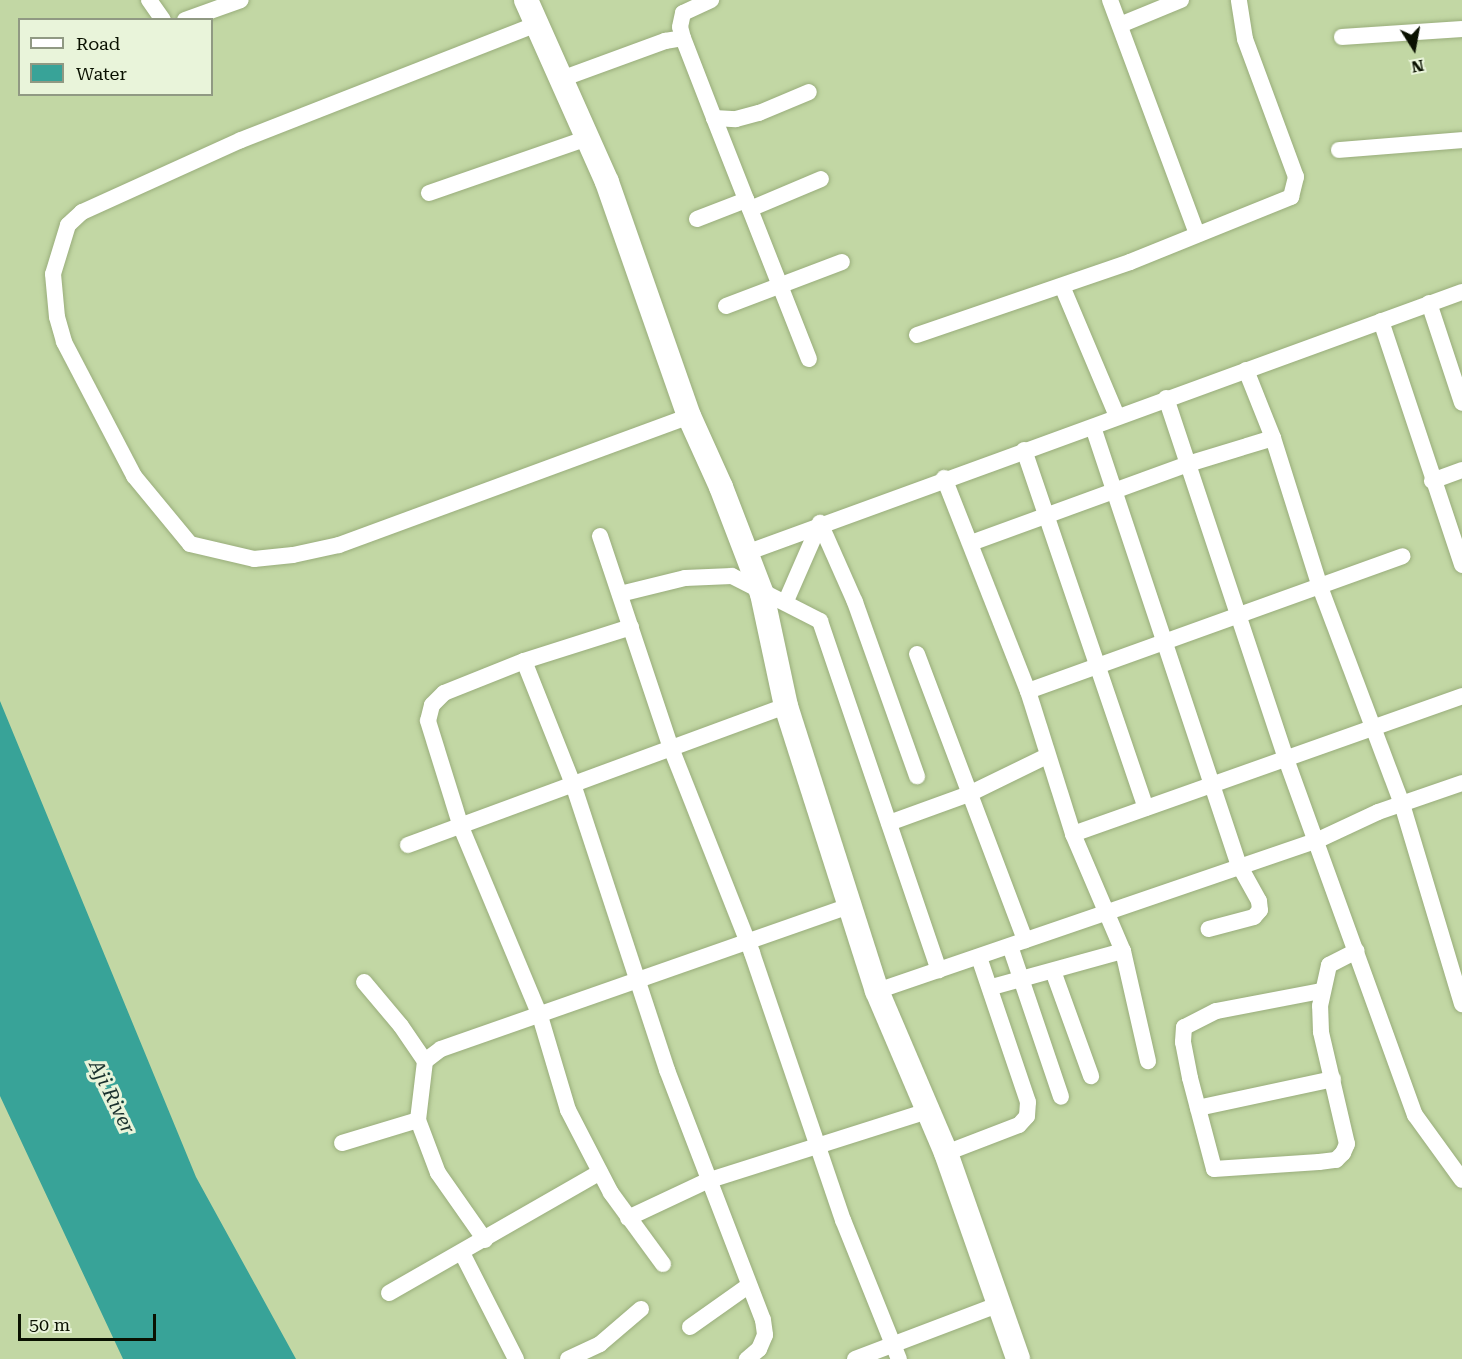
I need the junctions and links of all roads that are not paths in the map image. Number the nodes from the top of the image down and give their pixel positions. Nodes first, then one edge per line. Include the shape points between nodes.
1 (149, 0) edge
2 (241, 0) edge
3 (525, 0) edge
4 (711, 0) edge
5 (1110, 0) edge
6 (1181, 0) edge
7 (1239, 0) edge
8 (162, 18) edge
9 (191, 18) edge
10 (537, 24) junction
11 (1120, 25) junction
12 (1462, 29) edge
13 (1342, 37) dead end
14 (683, 38) junction
15 (564, 78) junction
16 (809, 92) dead end
17 (714, 118) junction
18 (588, 138) junction
19 (1462, 140) edge
20 (1339, 150) dead end
21 (821, 179) dead end
22 (429, 194) dead end
23 (748, 205) junction
24 (697, 219) dead end
25 (1197, 234) junction
26 (842, 262) dead end
27 (780, 286) junction
28 (1062, 286) junction
29 (1462, 292) edge
30 (1429, 303) junction
31 (726, 306) dead end
32 (1381, 321) junction
33 (917, 335) dead end
34 (809, 359) dead end
35 (1246, 370) junction
36 (1166, 398) junction
37 (1462, 403) edge
38 (689, 416) junction
39 (1117, 416) junction
40 (1093, 427) junction
41 (1274, 438) junction
42 (1024, 450) junction
43 (1188, 464) junction
44 (1462, 470) edge
45 (944, 478) junction
46 (1432, 481) junction
47 (1116, 492) junction
48 (1049, 516) junction
49 (820, 523) junction
50 (600, 536) dead end
51 (971, 543) junction
52 (746, 553) junction
53 (1402, 556) dead end
54 (1462, 565) edge
55 (1320, 587) junction
56 (620, 594) junction
57 (762, 594) junction
58 (786, 601) junction
59 (1238, 615) junction
60 (631, 627) junction
61 (1166, 641) junction
62 (917, 654) dead end
63 (525, 661) junction
64 (1097, 667) junction
65 (1028, 691) junction
66 (1462, 696) edge
67 (786, 706) junction
68 (1373, 728) junction
69 (671, 748) junction
70 (1047, 756) junction
71 (1286, 759) junction
72 (917, 776) dead end
73 (1462, 783) edge
74 (573, 784) junction
75 (1213, 786) junction
76 (969, 794) junction
77 (1402, 804) junction
78 (1146, 808) junction
79 (889, 823) junction
80 (461, 827) junction
81 (1073, 834) junction
82 (1316, 841) junction
83 (408, 845) dead end
84 (1239, 865) junction
85 (849, 906) junction
86 (1107, 912) junction
87 (1209, 929) dead end
88 (1018, 943) junction
89 (748, 944) junction
90 (1123, 951) junction
91 (1357, 951) junction
92 (979, 957) junction
93 (1456, 965) edge
94 (939, 970) junction
95 (1053, 970) junction
96 (1020, 980) junction
97 (635, 981) junction
98 (364, 982) dead end
99 (992, 987) junction
100 (877, 991) junction
101 (1321, 991) junction
102 (1462, 1004) edge
103 (540, 1016) junction
104 (1148, 1060) dead end
105 (425, 1061) junction
106 (1091, 1076) dead end
107 (1333, 1079) junction
108 (1061, 1097) dead end
109 (1198, 1108) junction
110 (928, 1111) junction
111 (418, 1120) junction
112 (342, 1143) dead end
113 (817, 1143) junction
114 (946, 1152) junction
115 (600, 1172) junction
116 (1462, 1180) edge
117 (707, 1181) junction
118 (628, 1218) junction
119 (485, 1240) junction
120 (462, 1253) junction
121 (663, 1264) dead end
122 (748, 1286) junction
123 (389, 1293) dead end
124 (1000, 1304) junction
125 (641, 1309) dead end
126 (690, 1327) dead end
127 (600, 1344) junction
128 (897, 1353) edge
129 (516, 1359) edge
130 (568, 1359) edge
131 (610, 1359) edge
132 (747, 1359) edge
133 (855, 1359) edge
134 (1018, 1359) edge

1 - 8 street
2 - 9 street
3 - 10 main road
4 - 14 street via 683,14
5 - 11 street
6 - 11 street
7 - 25 street via 1245,39 1291,161 1295,188 1291,197 1281,202
10 - 15 main road
10 - 38 street via 241,140 74,218 68,225 53,274 64,342 134,476 190,544 254,559 339,545
11 - 25 street
12 - 13 street
14 - 15 street
14 - 17 street
15 - 18 main road
16 - 17 street via 759,113 736,119
17 - 23 street
18 - 22 street
18 - 38 main road
19 - 20 street
21 - 23 street
23 - 24 street
23 - 27 street
25 - 28 street
26 - 27 street
27 - 31 street
27 - 34 street
28 - 33 street
28 - 39 street
29 - 30 street
30 - 32 street
30 - 37 street
32 - 35 street
32 - 46 street
35 - 36 street
35 - 41 street
36 - 39 street
36 - 43 street
38 - 52 main road
39 - 40 street
40 - 42 street
40 - 47 street
41 - 43 street
41 - 55 street
42 - 45 street
42 - 48 street
43 - 47 street
43 - 59 street
44 - 46 street
45 - 49 street
45 - 51 street
46 - 54 street
47 - 48 street
47 - 61 street
48 - 51 street
48 - 64 street
49 - 52 street
49 - 58 street
49 - 72 street via 855,602
50 - 56 street
51 - 65 street
52 - 57 main road
53 - 55 street
55 - 59 street
55 - 68 street
56 - 57 street via 709,574 732,576
56 - 60 street
57 - 58 street
57 - 67 main road
58 - 79 street via 820,621 826,633
59 - 61 street
59 - 71 street
60 - 63 street
60 - 69 street
61 - 64 street
61 - 75 street
62 - 76 street
63 - 74 street
63 - 80 street via 444,693 432,705 428,721
64 - 65 street
64 - 78 street
65 - 70 street
66 - 68 street
67 - 69 street
67 - 85 main road
68 - 71 street
68 - 77 street
69 - 74 street
69 - 89 street
70 - 76 street
70 - 81 street
71 - 75 street
71 - 82 street
73 - 77 street
74 - 80 street
74 - 97 street
75 - 78 street
75 - 84 street
76 - 79 street
76 - 88 street
77 - 82 street
77 - 93 street
78 - 81 street
79 - 94 street
80 - 83 street
80 - 103 street
81 - 86 street
82 - 84 street
82 - 91 street
84 - 86 street
84 - 87 street via 1260,910 1254,917
85 - 89 street
85 - 100 main road
86 - 88 street
86 - 90 street
88 - 92 street
88 - 96 street
89 - 97 street
89 - 113 street
90 - 95 street
90 - 104 street
91 - 101 street via 1329,965
91 - 116 street via 1415,1115
92 - 94 street
92 - 99 street
93 - 102 street
94 - 100 street
95 - 96 street
95 - 106 street
96 - 99 street
96 - 108 street
97 - 103 street
97 - 117 street
98 - 105 street
99 - 114 street via 1028,1102 1027,1116 1019,1125
100 - 110 main road
101 - 107 street via 1321,1032
101 - 109 street via 1216,1011 1184,1027 1183,1042
103 - 105 street via 441,1049
103 - 115 street via 557,1085
105 - 111 street
107 - 109 street
107 - 109 street via 1347,1144 1336,1160 1232,1171 1214,1169
110 - 113 street
110 - 114 main road
111 - 112 street
111 - 119 street via 438,1173
113 - 117 street
113 - 128 street
114 - 124 main road
115 - 118 street
115 - 119 street
117 - 118 street
117 - 122 street
118 - 121 street
119 - 120 street
120 - 123 street
120 - 129 street
122 - 126 street
122 - 132 street via 763,1320 765,1335 759,1349
124 - 128 street
124 - 134 main road
125 - 127 street
127 - 130 street
127 - 131 street
128 - 133 street

